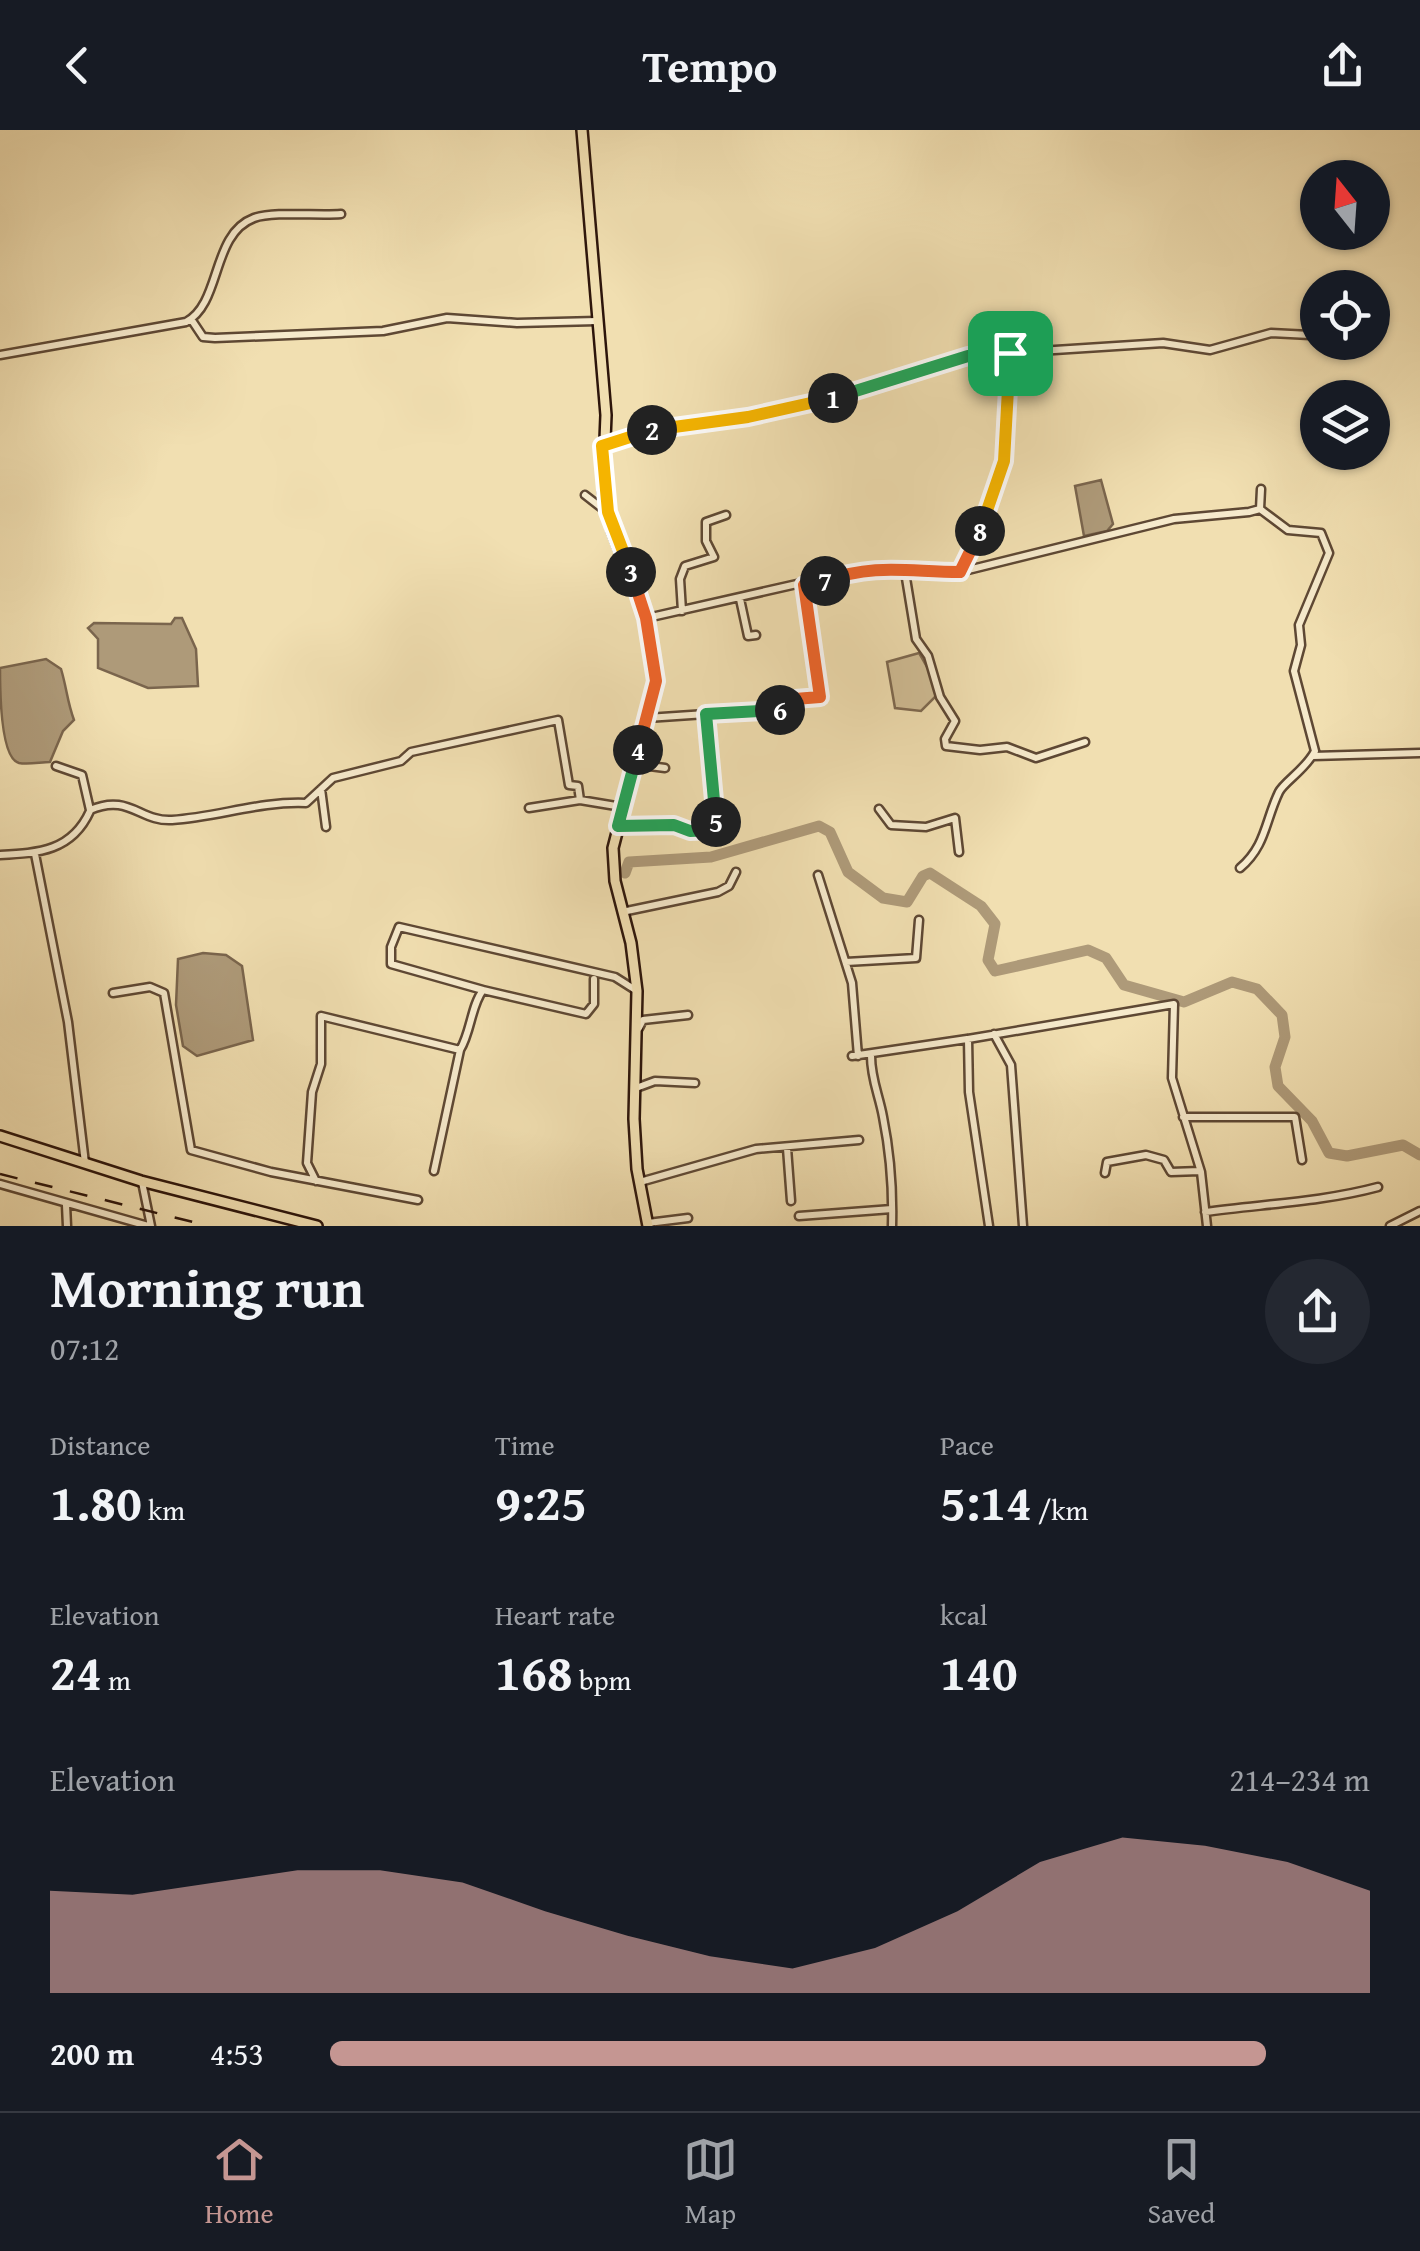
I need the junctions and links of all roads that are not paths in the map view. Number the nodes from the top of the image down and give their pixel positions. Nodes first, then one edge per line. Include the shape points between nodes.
1 (582, 130) edge
2 (341, 214) dead end
3 (191, 320) junction
4 (597, 321) junction
5 (1300, 334) edge
6 (1010, 353) junction
7 (0, 355) edge
8 (602, 446) junction
9 (1262, 489) dead end
10 (585, 494) dead end
11 (1260, 509) junction
12 (608, 512) junction
13 (726, 515) dead end
14 (904, 566) junction
15 (960, 572) junction
16 (804, 585) junction
17 (740, 599) junction
18 (682, 612) junction
19 (646, 618) junction
20 (756, 635) dead end
21 (706, 714) junction
22 (647, 718) junction
23 (1085, 742) dead end
24 (1420, 754) edge
25 (1313, 756) junction
26 (634, 764) junction
27 (56, 766) dead end
28 (665, 768) dead end
29 (321, 789) junction
30 (580, 800) junction
31 (622, 807) junction
32 (529, 808) dead end
33 (878, 809) dead end
34 (90, 810) junction
35 (618, 826) junction
36 (326, 827) dead end
37 (959, 852) dead end
38 (36, 854) junction
39 (0, 855) edge
40 (1240, 868) dead end
41 (736, 872) dead end
42 (818, 874) dead end
43 (621, 913) junction
44 (919, 920) dead end
45 (846, 962) junction
46 (594, 979) dead end
47 (483, 990) junction
48 (637, 991) junction
49 (113, 992) dead end
50 (688, 1015) dead end
51 (638, 1028) junction
52 (994, 1034) junction
53 (968, 1039) junction
54 (460, 1050) junction
55 (871, 1056) junction
56 (695, 1083) dead end
57 (636, 1088) junction
58 (1183, 1117) junction
59 (0, 1136) edge
60 (859, 1140) dead end
61 (787, 1148) junction
62 (1302, 1160) dead end
63 (84, 1164) junction
64 (434, 1171) dead end
65 (1105, 1172) dead end
66 (1201, 1172) junction
67 (142, 1181) junction
68 (317, 1182) junction
69 (640, 1182) junction
70 (0, 1184) edge
71 (1378, 1187) dead end
72 (418, 1200) dead end
73 (791, 1201) dead end
74 (66, 1206) junction
75 (892, 1209) junction
76 (1205, 1212) junction
77 (1417, 1212) edge
78 (110, 1216) junction
79 (799, 1216) dead end
80 (688, 1218) dead end
81 (648, 1225) edge
82 (67, 1226) edge
83 (112, 1226) edge
84 (149, 1226) edge
85 (317, 1226) edge
86 (892, 1226) edge
87 (989, 1226) edge
88 (1023, 1226) edge
89 (1207, 1226) edge
90 (1390, 1226) edge

1 - 4 main road
2 - 3 street via 247,222 232,236
3 - 4 street via 203,337 215,338 384,332 447,318
3 - 7 street
4 - 8 main road via 606,414
5 - 6 street via 1271,333 1210,350 1163,344
6 - 8 street via 968,356 846,396 664,427
6 - 15 street via 999,483
8 - 12 main road
9 - 11 street
10 - 12 street
11 - 15 street via 1174,519
11 - 25 street via 1288,530 1321,533 1329,546 1299,626 1294,671
12 - 19 main road
13 - 18 street via 706,522 714,557 685,566
14 - 15 street
14 - 16 street
14 - 23 street via 916,639 955,721 946,746 1007,747 1036,758
16 - 17 street
16 - 21 street via 820,697 795,699 792,710
17 - 18 street
17 - 20 street via 748,636
18 - 19 street
19 - 22 main road via 656,681
21 - 22 street
21 - 35 street via 717,820 711,830
22 - 26 main road
24 - 25 street
25 - 40 street via 1280,791 1263,842
26 - 28 street
26 - 31 main road
27 - 34 street via 82,775
29 - 30 street via 333,778 410,752 555,720 569,784 578,786
29 - 34 street via 306,803 273,802 168,821 126,803
29 - 36 street
30 - 31 street
30 - 32 street
31 - 35 main road
33 - 37 street via 891,826 926,827 956,818
34 - 38 street via 72,838
35 - 43 main road via 613,848
38 - 39 street
38 - 63 street via 68,1022
41 - 43 street via 718,892
42 - 45 street
43 - 48 main road
44 - 45 street via 916,958
45 - 55 street via 855,1056
46 - 47 street via 594,1004 581,1014
47 - 48 street via 391,964 400,927 615,978
47 - 54 street
48 - 51 main road
49 - 68 street via 150,988 164,994 190,1150
50 - 51 street via 643,1020
51 - 57 main road
52 - 53 street
52 - 58 street via 1174,1004 1172,1078
52 - 88 street via 1011,1065
53 - 55 street
53 - 87 street via 968,1092
54 - 64 street
54 - 68 street via 319,1018 321,1064 310,1104 307,1163
55 - 75 street
56 - 57 street via 655,1081
57 - 69 main road
58 - 62 street via 1294,1117
58 - 66 street
59 - 63 main road
60 - 61 street
61 - 69 street via 756,1148
61 - 73 street
63 - 67 main road
65 - 66 street via 1107,1162 1146,1154 1164,1160 1171,1172
66 - 76 street
67 - 84 street
67 - 85 main road
68 - 72 street
69 - 81 main road
70 - 74 street
71 - 76 street
74 - 78 street
74 - 82 street
75 - 79 street
75 - 86 street
76 - 89 street
77 - 90 street
78 - 83 street
78 - 84 street
80 - 81 street

